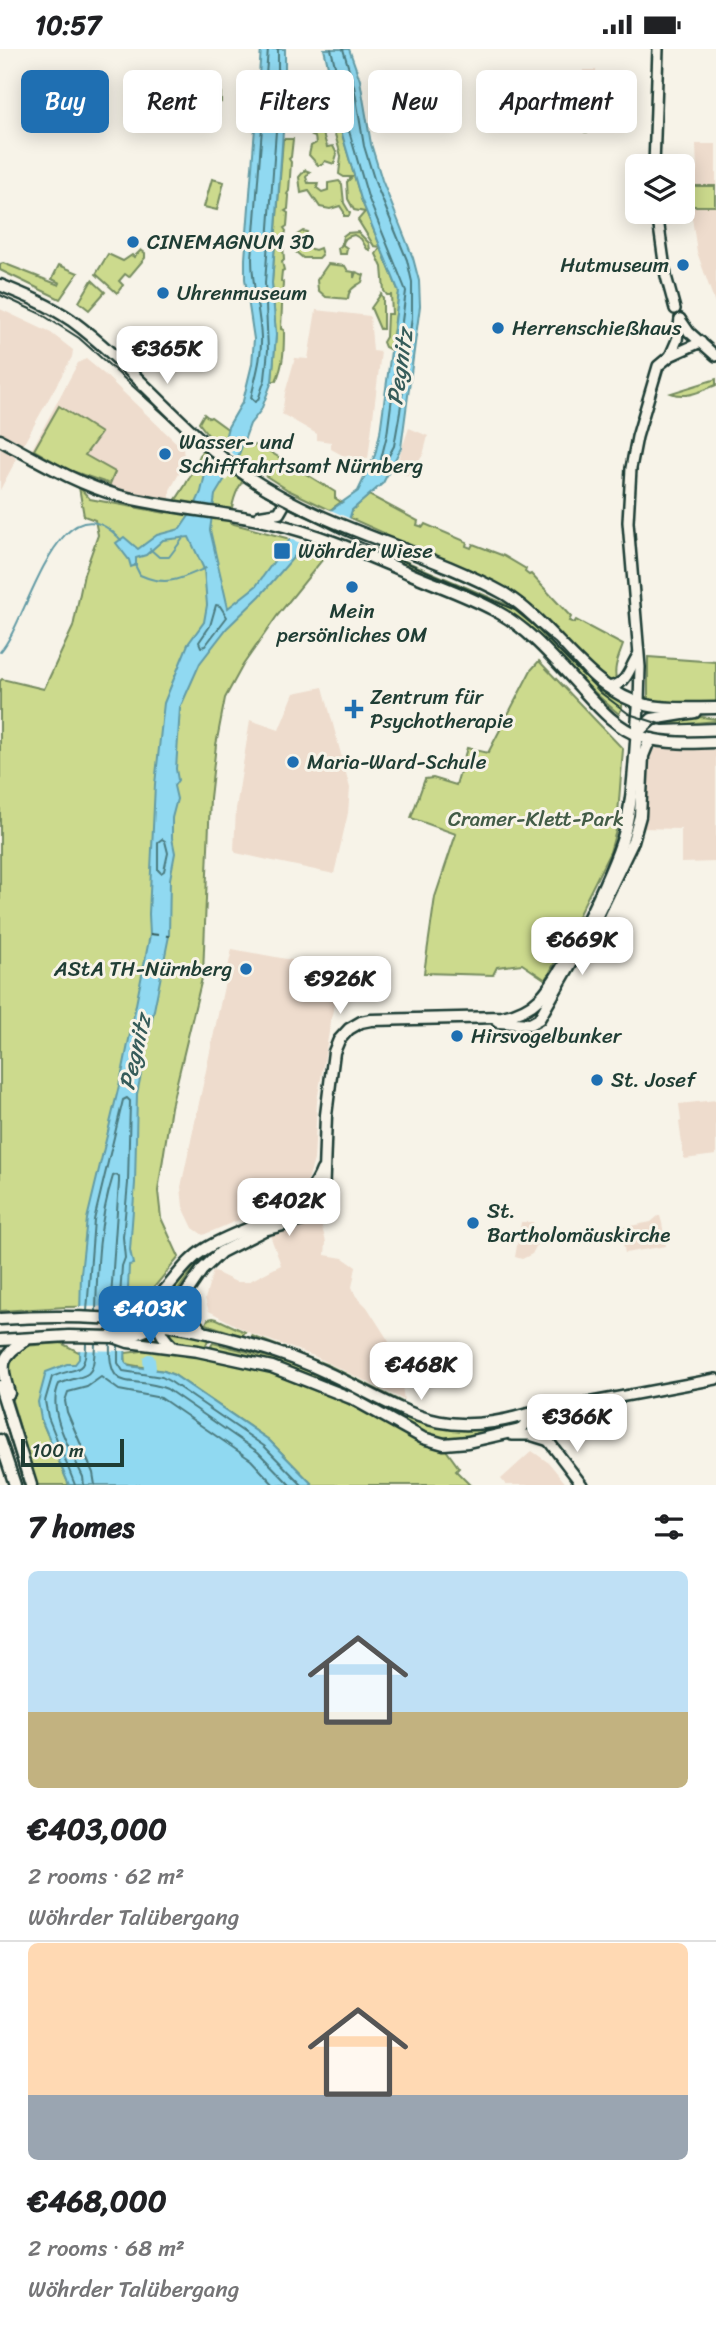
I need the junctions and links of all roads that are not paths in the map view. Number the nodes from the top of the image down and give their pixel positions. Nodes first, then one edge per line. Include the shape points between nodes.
1 (658, 49) edge
2 (654, 154) edge
3 (659, 224) edge
4 (0, 285) edge
5 (675, 309) dead end
6 (701, 342) junction
7 (670, 356) junction
8 (716, 356) edge
9 (0, 440) edge
10 (283, 498) junction
11 (242, 517) junction
12 (638, 652) junction
13 (607, 687) junction
14 (639, 703) junction
15 (712, 708) edge
16 (636, 734) junction
17 (652, 739) junction
18 (716, 742) edge
19 (480, 1019) junction
20 (323, 1167) junction
21 (285, 1211) junction
22 (289, 1222) junction
23 (185, 1295) junction
24 (160, 1296) junction
25 (128, 1318) junction
26 (0, 1319) edge
27 (158, 1324) junction
28 (205, 1332) junction
29 (223, 1337) junction
30 (128, 1338) junction
31 (28, 1339) junction
32 (0, 1340) edge
33 (173, 1346) junction
34 (213, 1354) junction
35 (716, 1379) edge
36 (0, 1386) edge
37 (556, 1411) junction
38 (406, 1412) junction
39 (528, 1414) junction
40 (385, 1415) junction
41 (10, 1418) junction
42 (492, 1437) junction
43 (0, 1440) edge
44 (548, 1441) junction
45 (15, 1485) edge
46 (31, 1485) edge
47 (582, 1485) edge

1 - 2 street
3 - 5 street
4 - 10 main road via 74,323 205,443
6 - 7 street
6 - 7 street via 680,320
6 - 8 street
7 - 12 street via 654,374 629,477
9 - 11 main road via 94,488 136,500
10 - 11 main road via 276,515
10 - 13 main road via 505,594 540,620
11 - 16 main road via 339,544 502,614 537,642 608,716
12 - 13 street via 626,680
12 - 14 street
13 - 14 main road
14 - 15 main road
14 - 16 main road
15 - 16 main road via 654,718
16 - 17 main road
16 - 19 main road via 621,843 552,985 523,1011
17 - 18 main road
17 - 19 main road via 643,756 639,820 628,855 543,1013 533,1023
19 - 20 main road via 365,1021 349,1029 335,1048
20 - 21 main road via 310,1192
20 - 22 main road via 322,1205 314,1217
21 - 22 main road
21 - 24 main road via 202,1250
22 - 23 main road via 221,1252
23 - 27 main road via 174,1312
23 - 28 main road via 188,1314
24 - 25 main road
24 - 27 main road
25 - 26 main road
25 - 27 main road
27 - 28 main road
27 - 30 main road
27 - 33 main road via 161,1335
28 - 29 main road
29 - 34 main road via 209,1344
29 - 38 main road via 313,1367
30 - 31 main road
30 - 33 main road
31 - 32 main road
31 - 41 main road via 9,1351 3,1362
33 - 34 main road
34 - 40 main road via 301,1377
35 - 37 street
36 - 41 main road
37 - 39 street
37 - 44 street via 544,1424
38 - 39 main road via 464,1425
38 - 40 main road via 400,1417
39 - 42 main road via 523,1428
39 - 44 street
40 - 42 main road via 436,1443
41 - 46 main road
42 - 44 street via 527,1434
43 - 45 main road
44 - 47 street

